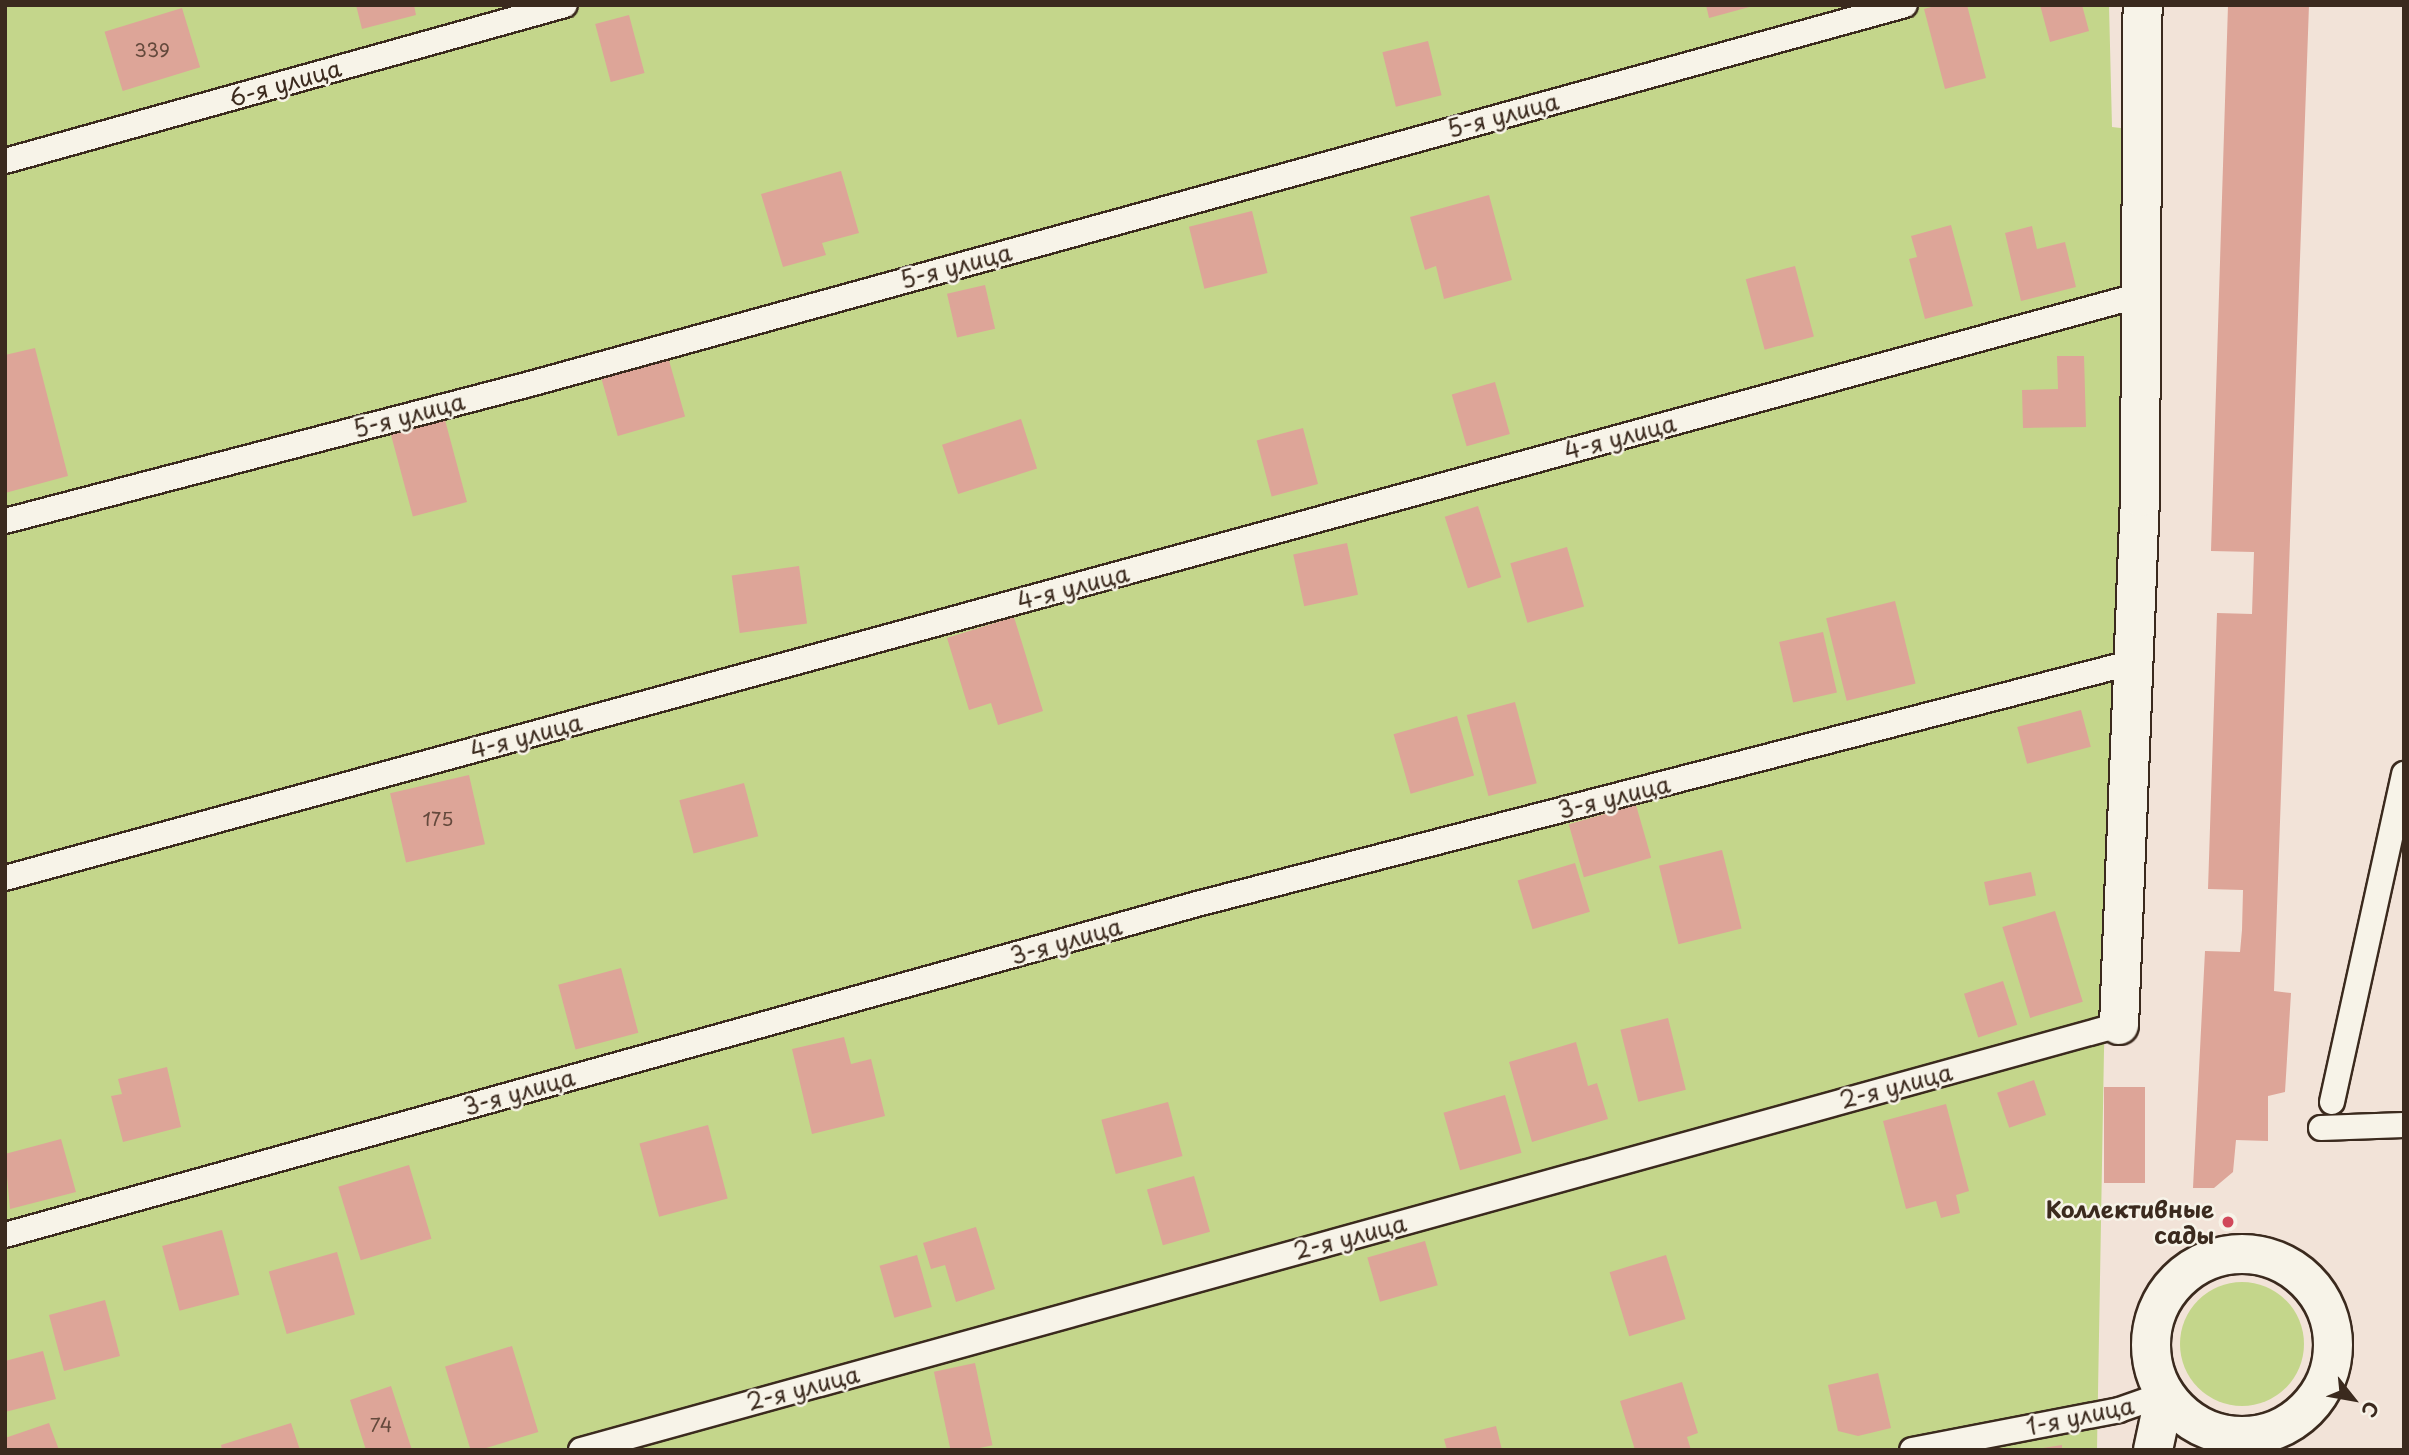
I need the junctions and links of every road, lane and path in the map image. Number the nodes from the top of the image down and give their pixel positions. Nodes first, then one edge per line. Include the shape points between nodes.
1 (565, 5) edge
2 (1905, 5) edge
3 (2143, 5) edge
4 (5, 161) edge
5 (2141, 295) junction
6 (5, 521) edge
7 (2130, 663) junction
8 (2404, 774) edge
9 (5, 878) edge
10 (2119, 1025) joint
11 (2333, 1102) dead end
12 (2404, 1125) edge
13 (2321, 1128) dead end
14 (5, 1235) edge
15 (2165, 1394) junction
16 (2244, 1443) edge
17 (581, 1450) edge
18 (1912, 1450) edge
19 (2153, 1450) edge

1 - 4 lane, 6-я улица
2 - 6 lane, 5-я улица via 530,384
3 - 5 street
5 - 7 street via 2140,497
5 - 9 lane, 4-я улица
7 - 10 street
7 - 14 lane, 3-я улица via 1197,904
8 - 11 lane
10 - 17 lane, 2-я улица
12 - 13 lane
15 - 16 street via 2189,1420
15 - 16 street via 2151,1343 2159,1308 2179,1279 2227,1255 2263,1256 2295,1271 2320,1297 2333,1348 2325,1383 2305,1412
15 - 18 lane, 1-я улица via 2119,1410
15 - 19 street

